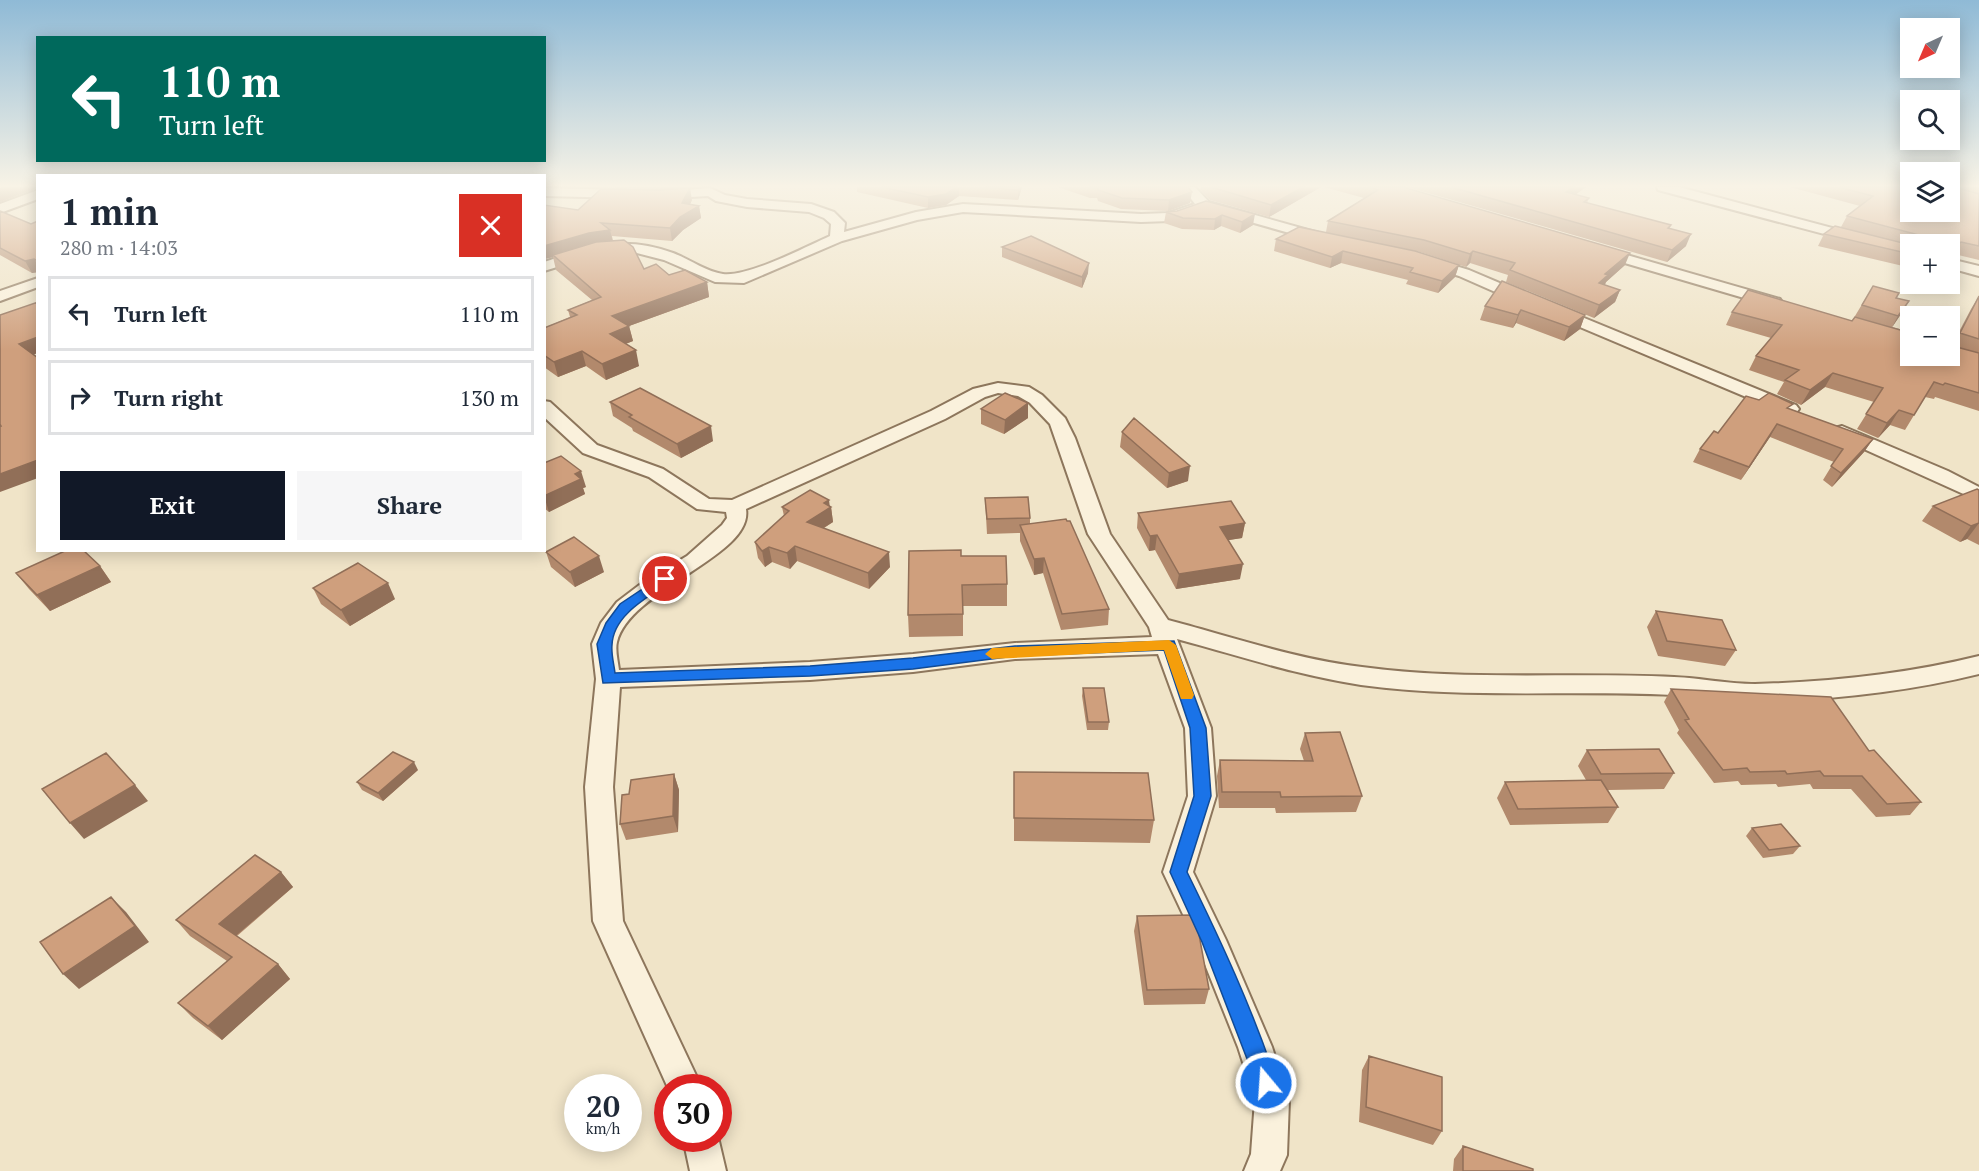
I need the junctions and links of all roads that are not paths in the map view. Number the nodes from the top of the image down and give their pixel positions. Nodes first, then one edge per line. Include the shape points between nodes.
1 (829, 242) edge
2 (1868, 242) edge
3 (1582, 246) edge
4 (1900, 250) edge
5 (1415, 257) edge
6 (546, 266) edge
7 (1960, 266) edge
8 (1979, 271) edge
9 (36, 282) edge
10 (4, 290) edge
11 (1783, 305) edge
12 (546, 408) edge
13 (1802, 415) edge
14 (1823, 424) edge
15 (1979, 495) edge
16 (735, 506) junction
17 (1165, 635) junction
18 (1979, 665) edge
19 (608, 679) junction
20 (679, 1074) edge
21 (703, 1152) edge
22 (708, 1171) edge
23 (1262, 1171) edge

1 - 6 street via 767,270 730,280 652,250 623,246
2 - 4 street
3 - 11 street
5 - 13 street via 1464,273
7 - 8 street
9 - 10 street
12 - 16 street via 590,449 656,473 704,505
14 - 15 street
16 - 17 street via 938,416 979,393 998,388 1023,391 1058,422 1099,534
16 - 19 street via 736,518 731,529 717,543 625,607 613,623 604,644
17 - 18 street via 1361,676 1450,684 1674,686 1753,693 1879,684
17 - 19 street via 913,663
17 - 23 street via 1198,728 1202,796 1178,872 1211,940 1272,1100 1269,1155
19 - 20 street via 599,787 608,921
21 - 22 street

